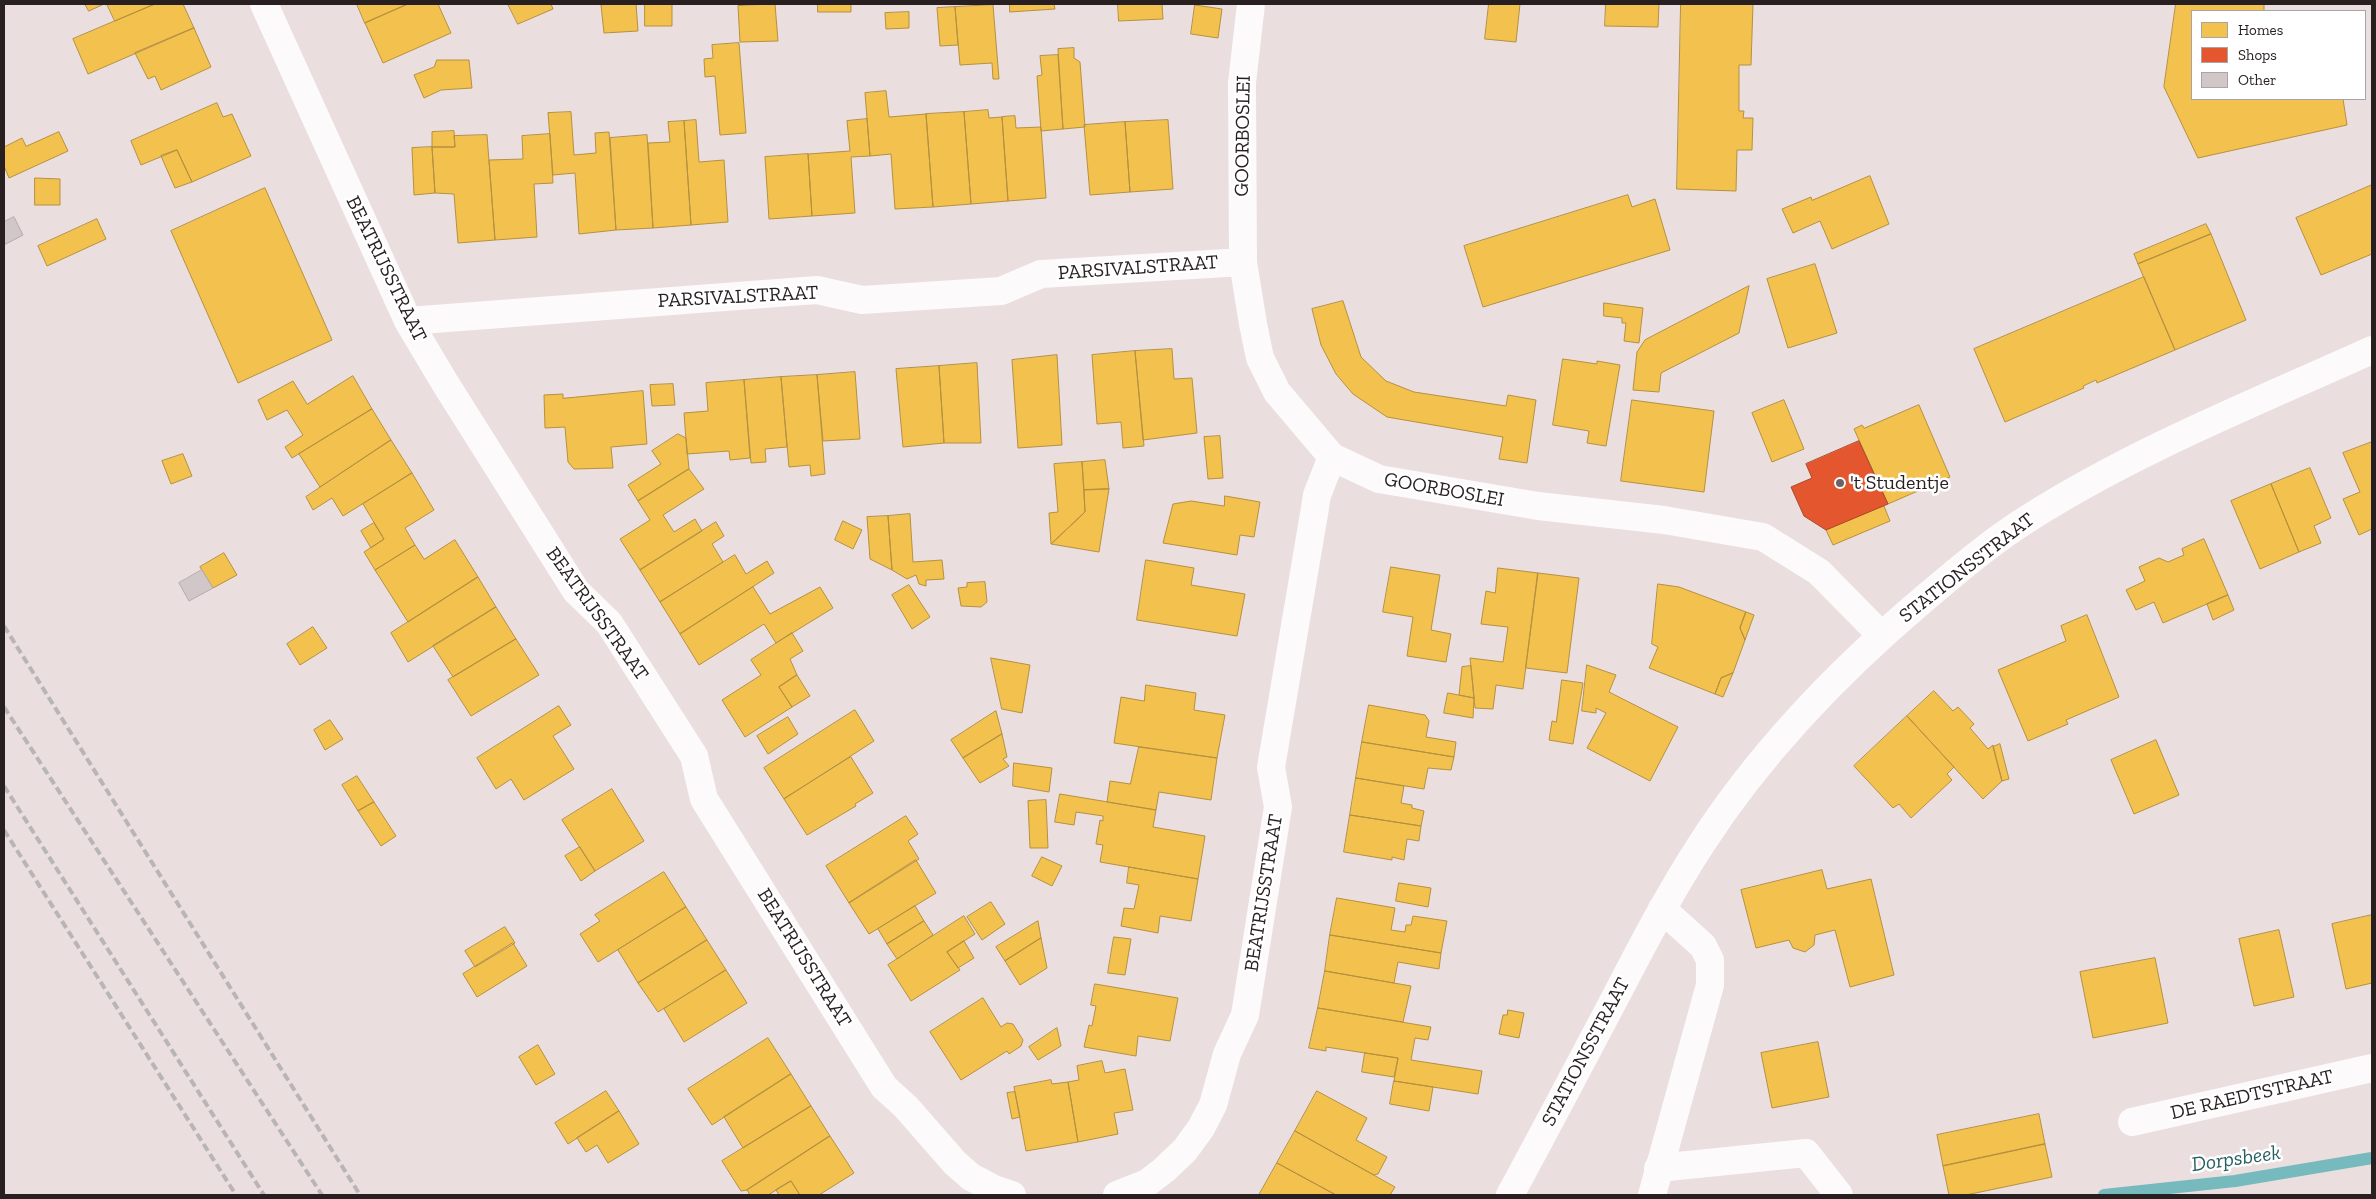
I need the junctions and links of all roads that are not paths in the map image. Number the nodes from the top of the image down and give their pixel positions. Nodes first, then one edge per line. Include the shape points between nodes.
1 (264, 4) edge
2 (1251, 4) edge
3 (1243, 262) junction
4 (408, 321) junction
5 (2372, 350) edge
6 (1332, 457) junction
7 (1881, 635) junction
8 (1662, 909) junction
9 (2372, 1068) edge
10 (2132, 1122) dead end
11 (1658, 1168) junction
12 (1012, 1195) edge
13 (1117, 1195) edge
14 (1510, 1195) edge
15 (1652, 1195) edge
16 (1838, 1195) edge

1 - 4 street, BEATRIJSSTRAAT
2 - 3 street, GOORBOSLEI via 1242,84
3 - 4 street, PARSIVALSTRAAT via 1041,274 1001,291 862,300 817,290
3 - 6 street, GOORBOSLEI via 1260,358 1277,392
4 - 12 street, BEATRIJSSTRAAT via 576,591 609,623 694,756 704,799 884,1087 966,1172 994,1189
5 - 7 street, STATIONSSTRAAT via 2218,419 2097,479 2028,519 1955,572
6 - 7 street, GOORBOSLEI via 1379,480 1763,537 1819,572
6 - 13 street, BEATRIJSSTRAAT via 1314,508 1271,767 1278,808 1245,1015 1227,1054 1213,1105 1201,1128 1185,1150 1164,1170 1147,1183
7 - 8 street, STATIONSSTRAAT via 1798,719 1735,795
8 - 11 street via 1703,946 1710,960 1710,985
8 - 14 street, STATIONSSTRAAT
9 - 10 street, DE RAEDTSTRAAT
11 - 15 street
11 - 16 street via 1806,1153

